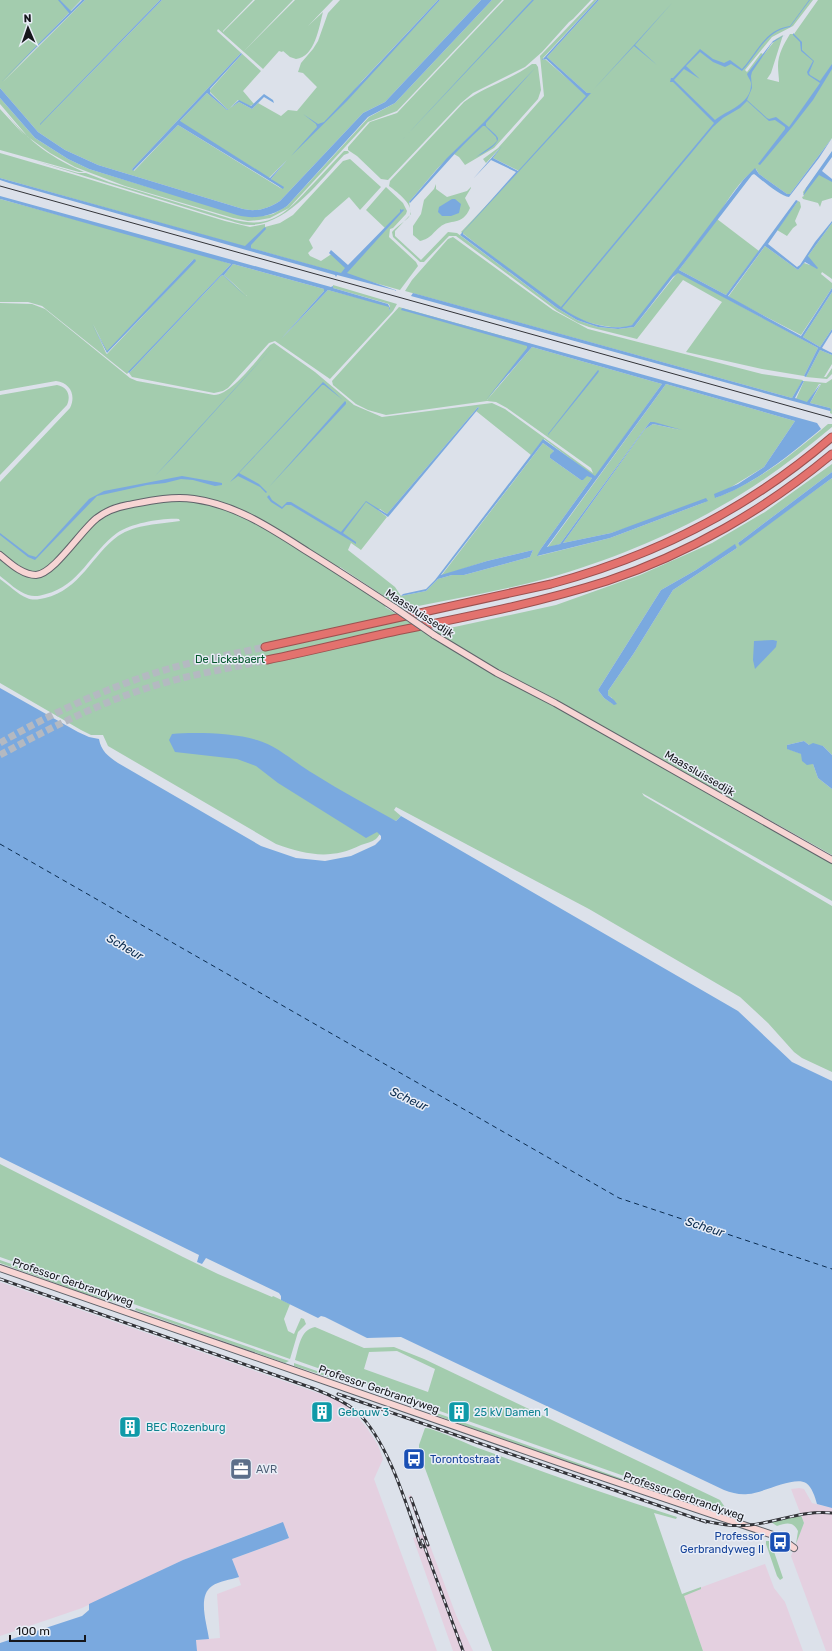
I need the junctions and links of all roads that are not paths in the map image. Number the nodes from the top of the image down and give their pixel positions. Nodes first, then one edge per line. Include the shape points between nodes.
1 (832, 437) edge
2 (832, 454) edge
3 (0, 555) edge
4 (265, 647) tunnel mouth
5 (268, 660) tunnel mouth
6 (832, 860) edge
7 (0, 1268) edge
8 (794, 1548) dead end

1 - 4 highway via 786,474 717,517 627,560 551,584
2 - 5 highway via 731,524 641,568 527,604
3 - 6 street, Maassluissedijk, bridge via 26,573 38,575 54,565 91,523 106,512 159,499 193,499 221,505 249,516 297,545 497,673 556,703
7 - 8 street, Professor Gerbrandyweg via 779,1537

